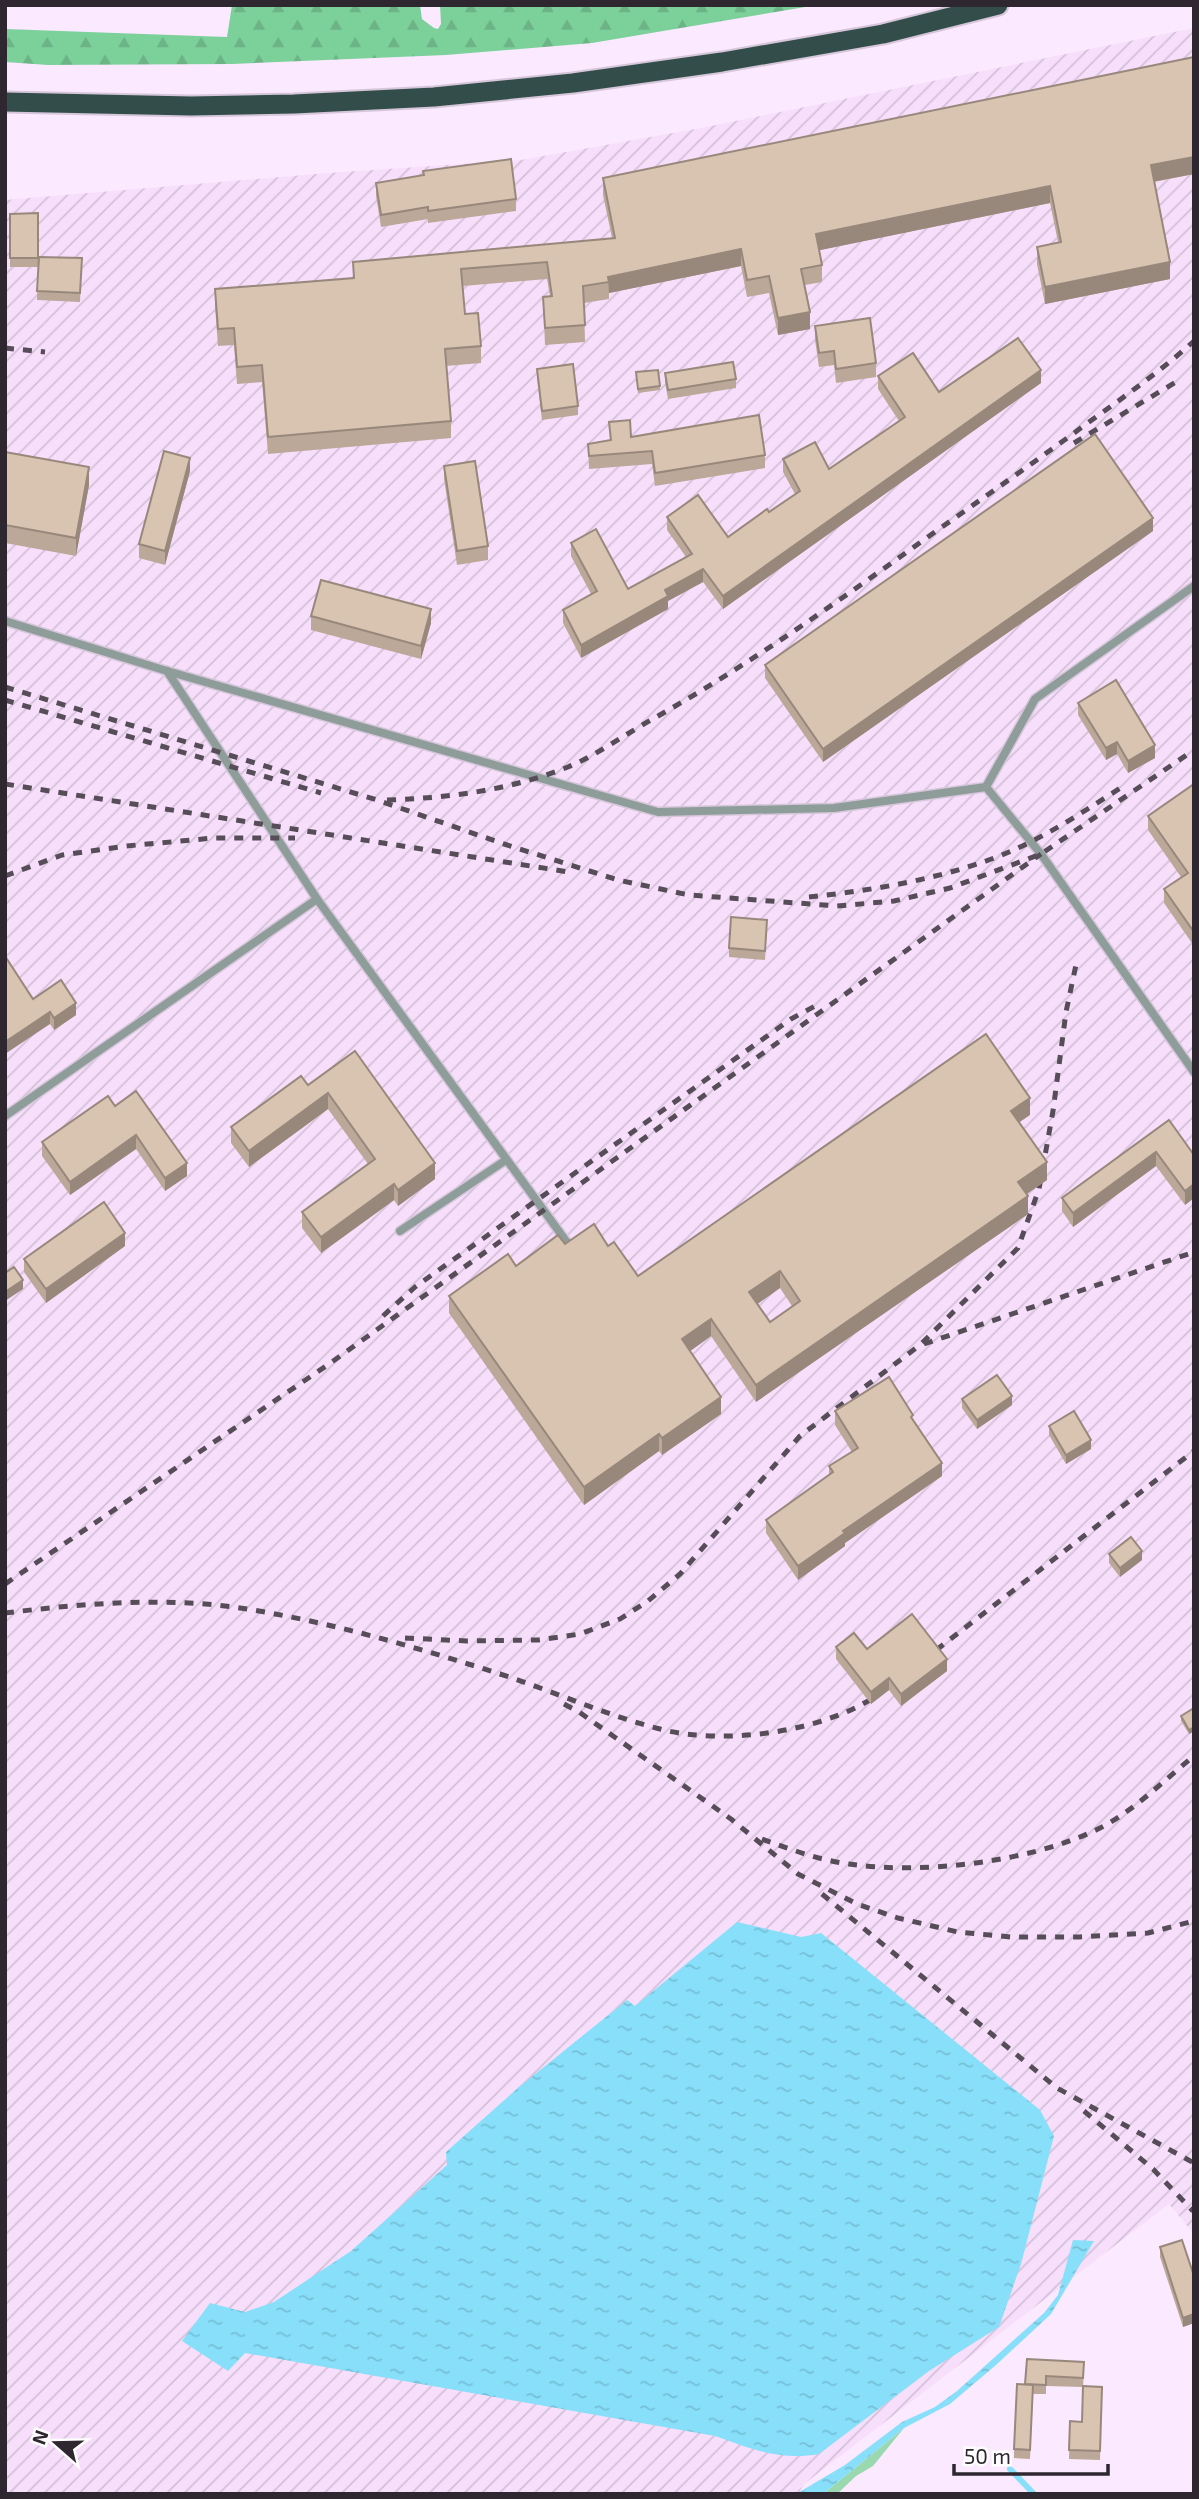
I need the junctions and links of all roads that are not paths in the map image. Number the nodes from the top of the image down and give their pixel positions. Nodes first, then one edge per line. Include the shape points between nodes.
1 (998, 5) edge
2 (5, 103) edge
3 (1194, 586) edge
4 (5, 621) edge
5 (167, 671) junction
6 (986, 787) junction
7 (317, 900) junction
8 (1194, 1072) edge
9 (5, 1116) edge
10 (506, 1160) junction
11 (400, 1231) dead end
12 (566, 1241) edge

1 - 2 highway via 883,34 722,62 434,97 191,106
3 - 6 lane via 1035,699
4 - 5 lane
5 - 6 lane via 658,812 834,808
5 - 7 lane
6 - 8 lane via 1041,854
7 - 9 lane
7 - 10 lane
10 - 11 lane
10 - 12 lane

